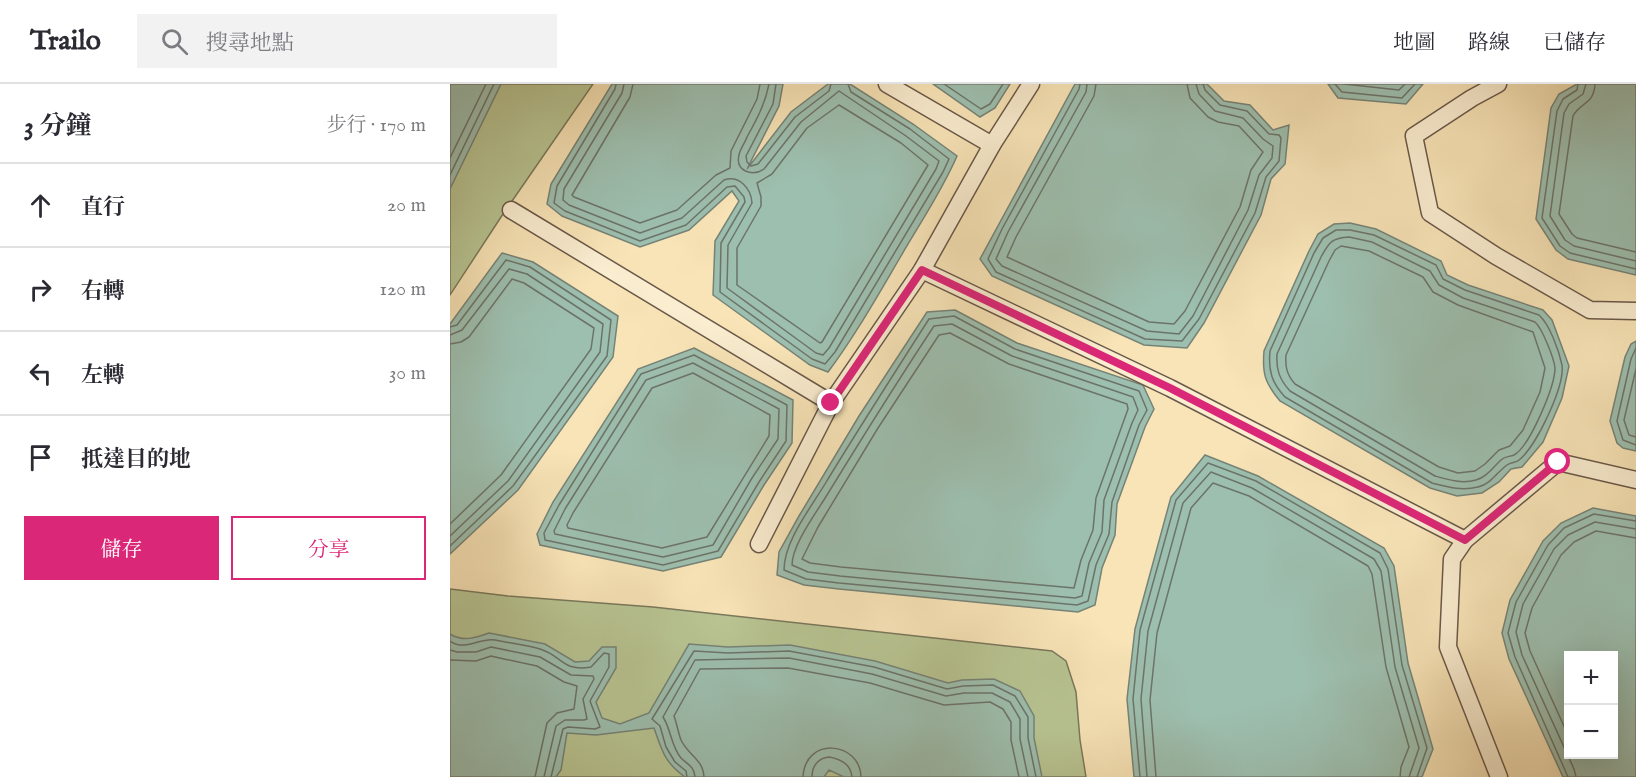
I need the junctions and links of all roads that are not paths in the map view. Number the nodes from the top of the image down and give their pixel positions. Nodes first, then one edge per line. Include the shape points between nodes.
1 (887, 84) edge
2 (1031, 84) edge
3 (1498, 84) edge
4 (992, 145) junction
5 (511, 210) dead end
6 (922, 270) junction
7 (1636, 310) edge
8 (831, 403) junction
9 (1636, 480) edge
10 (1465, 540) junction
11 (759, 543) dead end
12 (1499, 777) edge

1 - 4 lane
2 - 4 lane
3 - 7 lane via 1414,136 1430,213 1590,310
4 - 6 lane
5 - 8 lane
6 - 8 lane
6 - 10 lane via 1170,388
8 - 11 lane
9 - 10 lane via 1558,462
10 - 12 lane via 1452,559 1448,646

